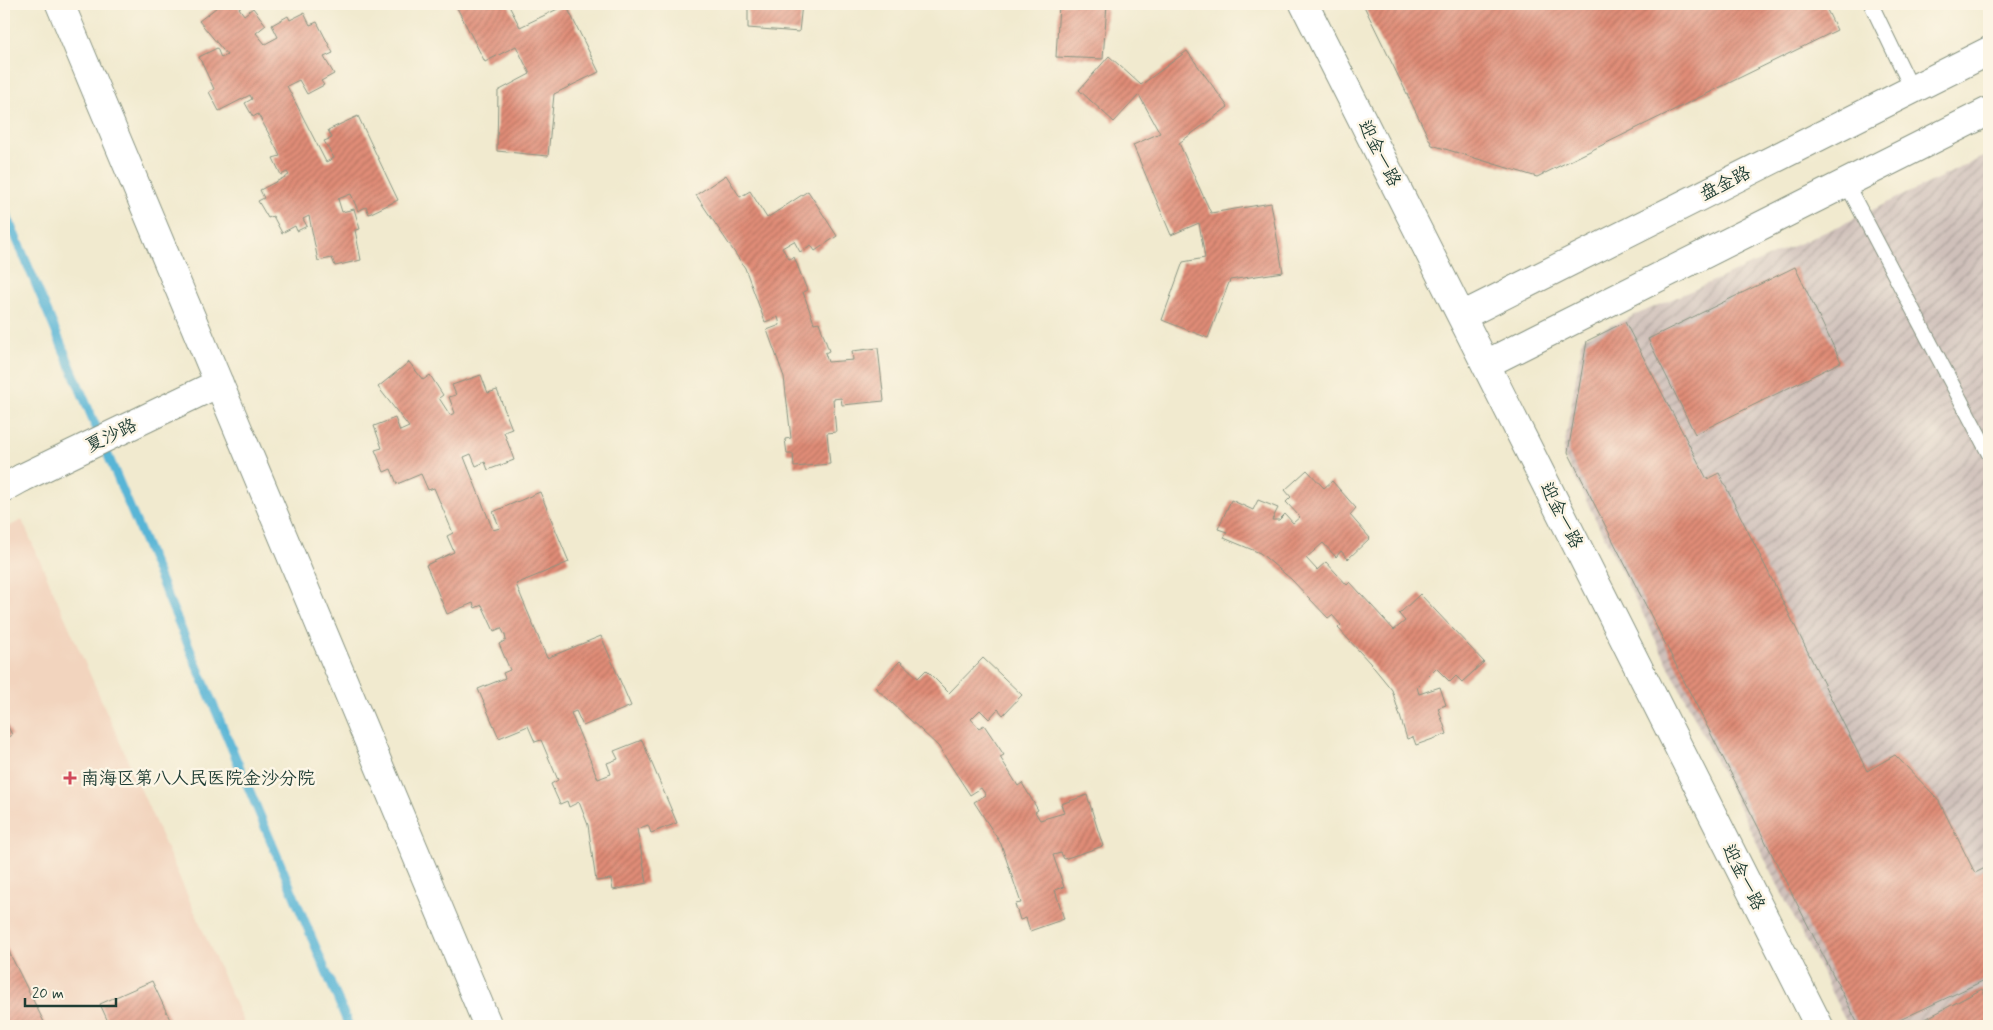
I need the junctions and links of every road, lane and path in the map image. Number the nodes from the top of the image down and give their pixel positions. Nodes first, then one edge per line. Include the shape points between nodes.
1 (60, 4) edge
2 (1304, 4) edge
3 (1871, 4) edge
4 (1989, 51) edge
5 (1912, 89) junction
6 (1989, 111) edge
7 (1846, 183) junction
8 (1462, 316) junction
9 (1486, 364) junction
10 (207, 388) junction
11 (1989, 454) edge
12 (13, 483) edge
13 (488, 1026) edge
14 (1820, 1026) edge

1 - 10 street
2 - 8 street, 迎金一路
3 - 5 lane
4 - 5 street, 盘金路
5 - 8 street, 盘金路
6 - 7 street
7 - 9 street
7 - 11 lane
8 - 9 street, 迎金一路
9 - 14 street, 迎金一路
10 - 12 street, 夏沙路
10 - 13 street

